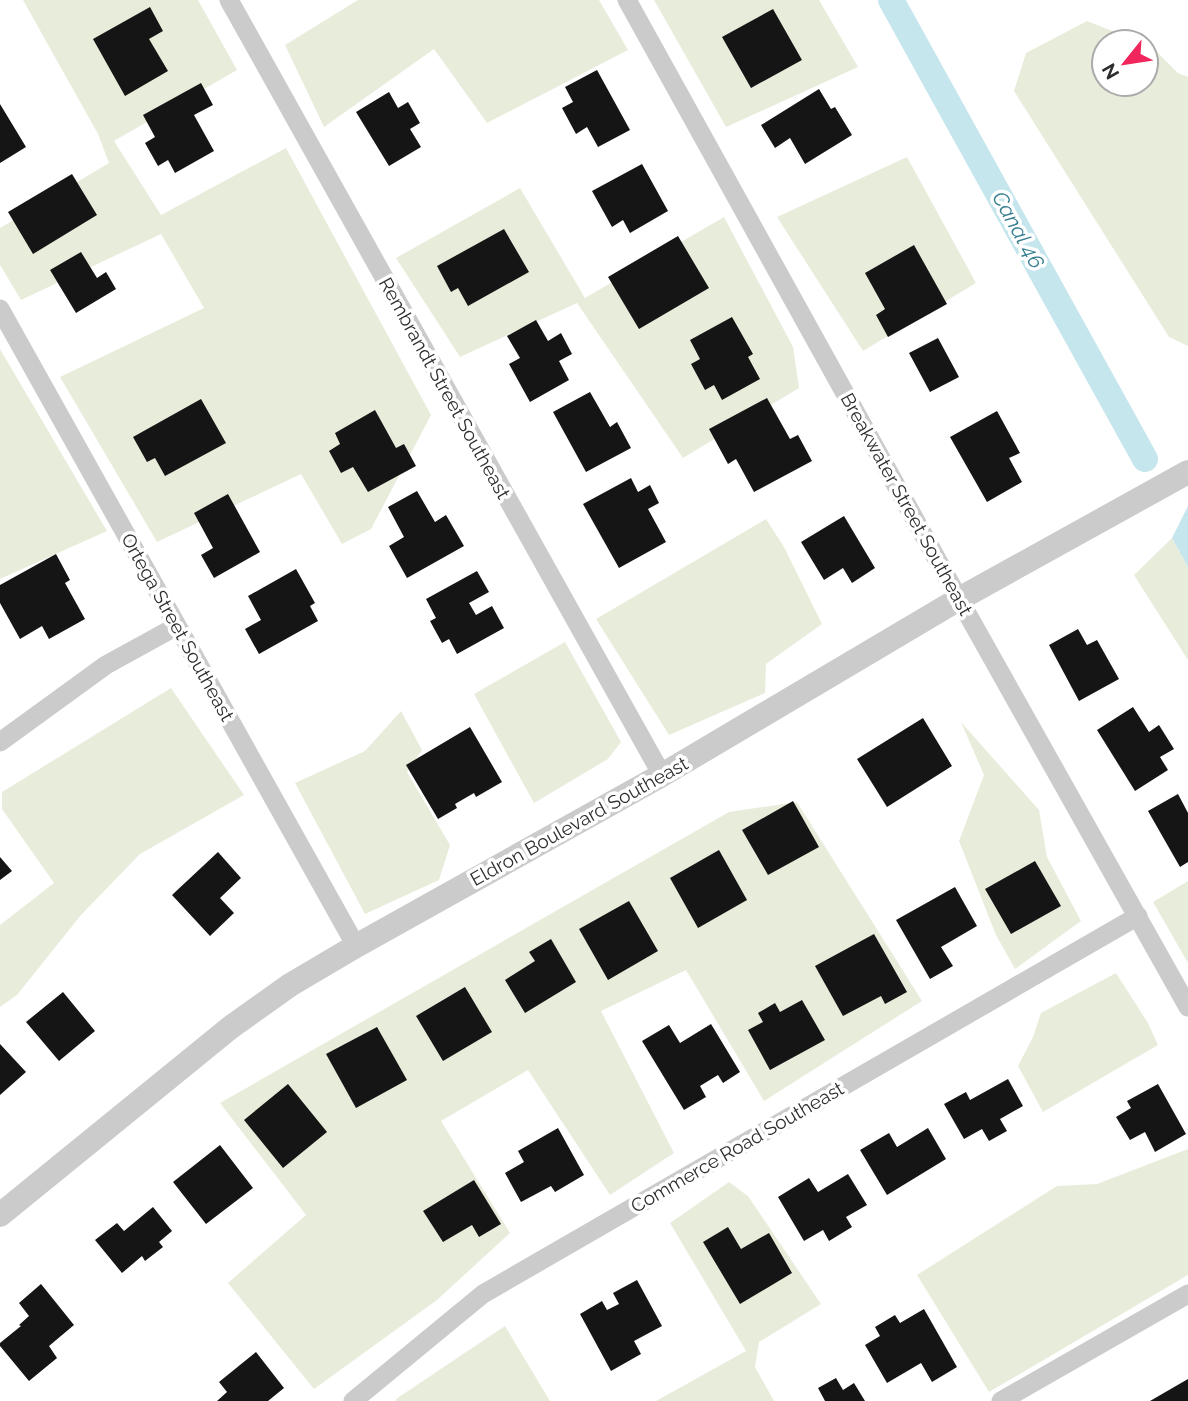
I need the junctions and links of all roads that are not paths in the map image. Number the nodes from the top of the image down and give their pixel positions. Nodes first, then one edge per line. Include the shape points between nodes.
1 (229, 0) edge
2 (627, 0) edge
3 (0, 309) edge
4 (1188, 472) edge
5 (959, 599) junction
6 (177, 626) junction
7 (0, 742) edge
8 (663, 775) junction
9 (1138, 916) junction
10 (356, 946) junction
11 (1188, 1007) edge
12 (0, 1215) edge
13 (1188, 1294) edge
14 (353, 1401) edge
15 (1002, 1401) edge

1 - 8 street, Rembrandt Street Southeast
2 - 5 street, Breakwater Street Southeast
3 - 6 street, Ortega Street Southeast
4 - 5 street, Eldron Boulevard Southeast
5 - 8 street, Eldron Boulevard Southeast
5 - 9 street, Breakwater Street Southeast
6 - 7 street via 106,665
6 - 10 street, Ortega Street Southeast
8 - 10 street, Eldron Boulevard Southeast
9 - 11 street, Breakwater Street Southeast
9 - 14 street, Commerce Road Southeast via 483,1294
10 - 12 street, Eldron Boulevard Southeast via 231,1027
13 - 15 street

